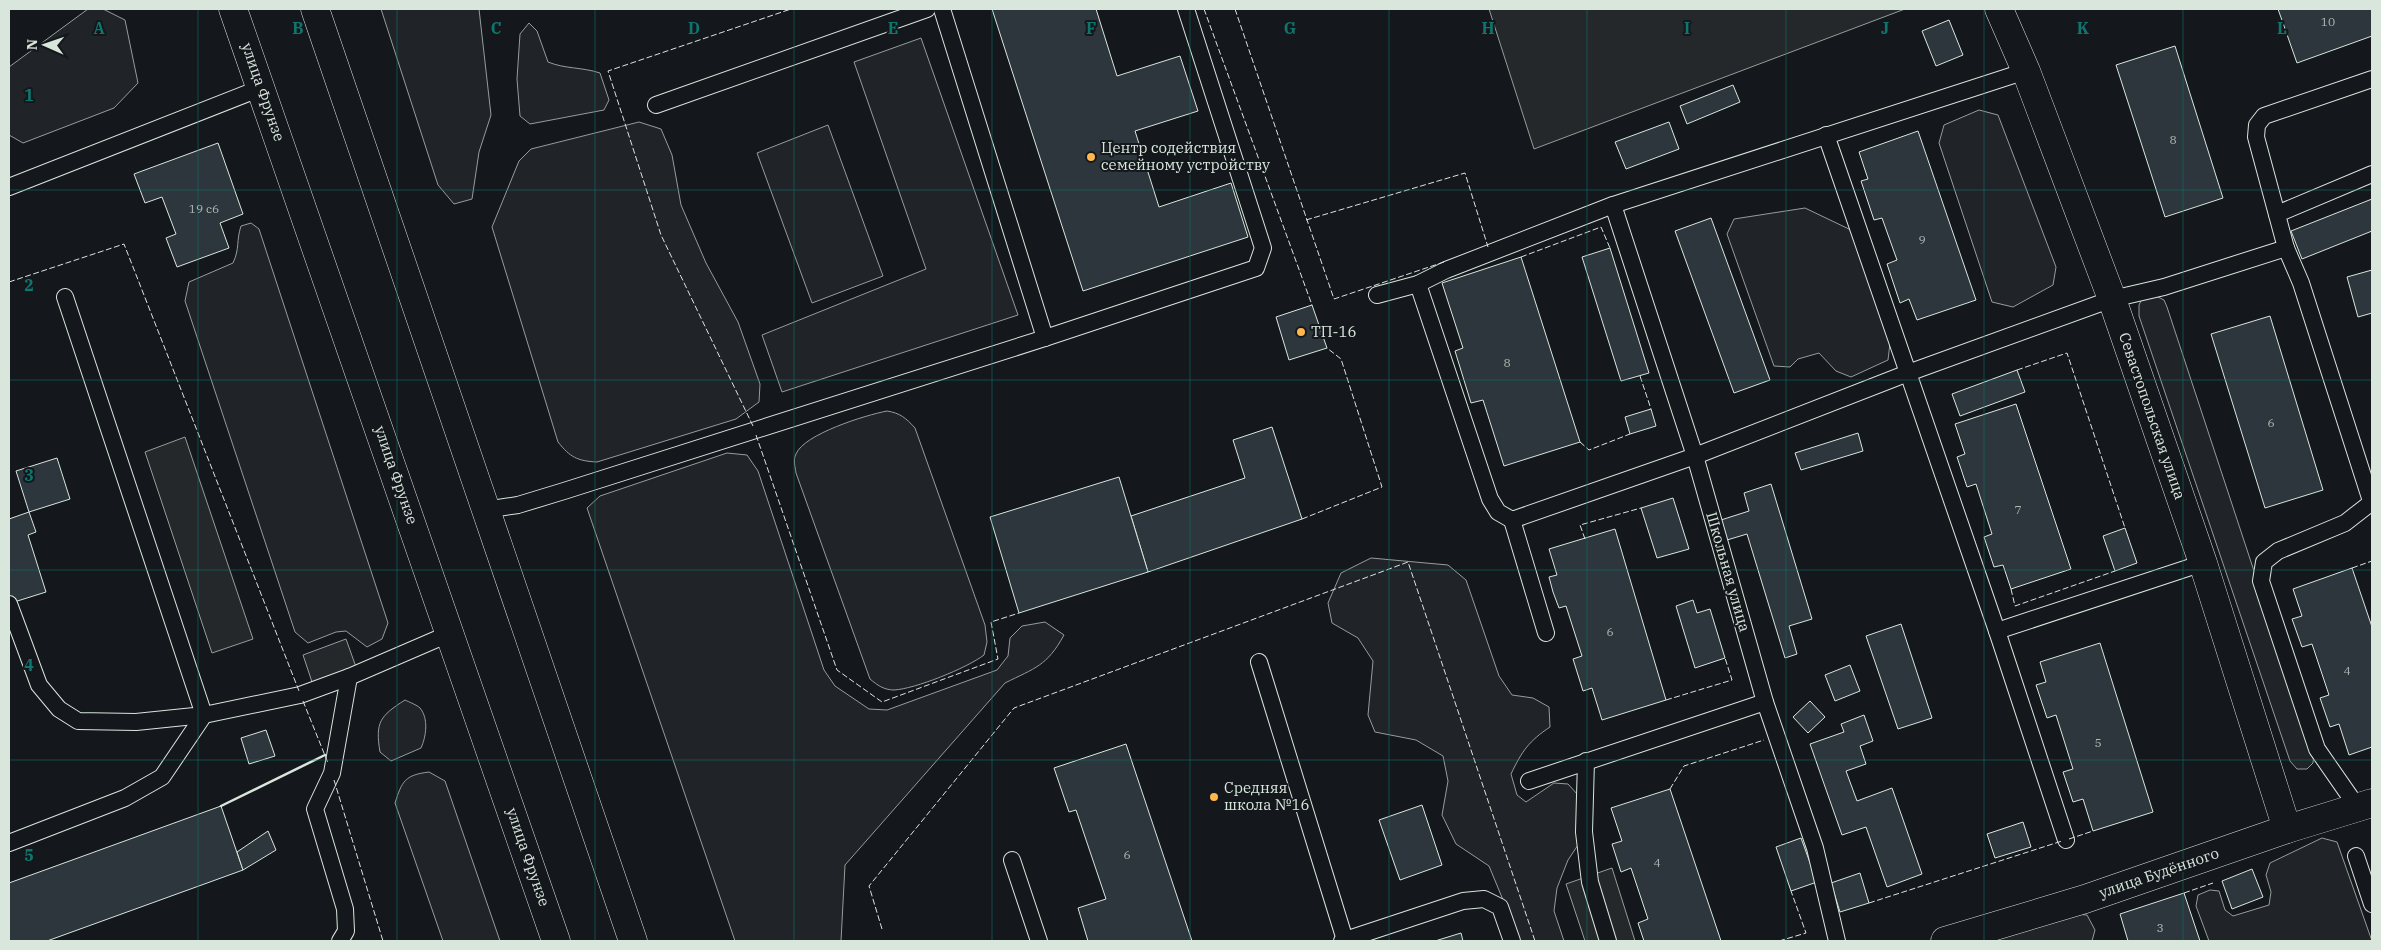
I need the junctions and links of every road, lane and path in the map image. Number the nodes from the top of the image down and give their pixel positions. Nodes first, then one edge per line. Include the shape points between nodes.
1 (233, 9) edge
2 (315, 9) edge
3 (927, 9) edge
4 (942, 9) edge
5 (1186, 9) edge
6 (2002, 10) edge
7 (2026, 70) junction
8 (2372, 79) edge
9 (261, 88) junction
10 (656, 105) dead end
11 (1826, 135) junction
12 (2372, 174) edge
13 (9, 187) edge
14 (1613, 205) junction
15 (2277, 214) junction
16 (2286, 248) junction
17 (1418, 284) junction
18 (1377, 295) dead end
19 (65, 297) dead end
20 (2112, 299) junction
21 (1045, 338) junction
22 (1908, 373) junction
23 (1696, 456) junction
24 (2372, 503) edge
25 (485, 510) junction
26 (1512, 520) junction
27 (2203, 563) junction
28 (9, 604) edge
29 (1997, 631) junction
30 (1546, 633) dead end
31 (450, 634) junction
32 (1259, 662) dead end
33 (349, 677) junction
34 (1765, 702) junction
35 (204, 715) junction
36 (1586, 761) junction
37 (1529, 781) dead end
38 (2365, 806) edge
39 (2287, 829) junction
40 (2066, 840) dead end
41 (9, 844) edge
42 (2356, 856) dead end
43 (1012, 860) dead end
44 (2372, 904) edge
45 (340, 941) edge
46 (556, 941) edge
47 (633, 941) edge
48 (1039, 941) edge
49 (1344, 941) edge
50 (1512, 941) edge
51 (1608, 941) edge
52 (1837, 941) edge
53 (1945, 941) edge

1 - 9 main road, улица Фрунзе
2 - 25 main road
3 - 10 lane
4 - 21 lane
5 - 21 lane via 1263,248 1256,268
6 - 7 main road, Севастопольская улица
7 - 11 lane
7 - 20 main road, Севастопольская улица
8 - 15 lane via 2264,116 2257,125 2256,137
9 - 13 lane
9 - 31 main road, улица Фрунзе
11 - 14 lane
11 - 22 lane
12 - 15 lane
14 - 17 lane
14 - 23 lane, Школьная улица
15 - 16 lane
16 - 20 lane via 2164,287
16 - 24 lane via 2301,283
17 - 18 lane
17 - 26 lane via 1490,499 1498,512
19 - 35 lane
20 - 22 lane
20 - 27 main road, Севастопольская улица
21 - 25 lane via 564,491 518,505
22 - 23 lane
22 - 29 lane
23 - 26 lane
23 - 34 lane, Школьная улица
24 - 38 lane via 2344,523 2278,551 2264,562 2261,581 2317,749
25 - 47 main road
26 - 30 lane
27 - 29 lane
27 - 39 main road, Севастопольская улица
28 - 35 lane via 39,685 59,709 78,721 136,722
29 - 40 lane
31 - 33 lane
31 - 46 main road, улица Фрунзе
32 - 49 lane
33 - 35 lane via 300,696
33 - 45 lane via 332,773 315,809 345,910 346,931
34 - 36 lane
34 - 52 lane, Школьная улица via 1815,848
35 - 41 lane via 162,777 125,798
36 - 37 lane
36 - 51 lane via 1584,832 1590,882
38 - 39 main road, улица Будённого
39 - 53 main road, улица Будённого via 2085,899
42 - 44 lane
43 - 48 lane
49 - 50 lane via 1463,901 1484,899 1500,907

